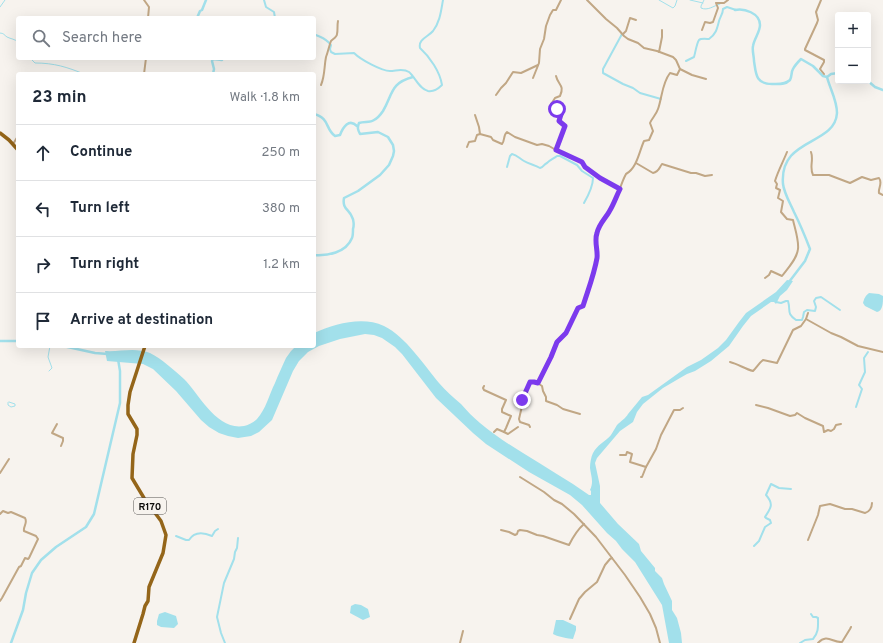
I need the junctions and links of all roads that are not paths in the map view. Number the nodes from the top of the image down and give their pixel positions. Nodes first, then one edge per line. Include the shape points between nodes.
1 (144, 0) edge
2 (561, 0) edge
3 (587, 0) edge
4 (728, 0) edge
5 (821, 0) edge
6 (148, 16) edge
7 (636, 20) dead end
8 (338, 21) dead end
9 (662, 30) dead end
10 (702, 30) dead end
11 (623, 34) junction
12 (659, 52) junction
13 (146, 60) edge
14 (538, 65) junction
15 (680, 69) junction
16 (144, 72) edge
17 (824, 74) dead end
18 (556, 76) dead end
19 (534, 78) dead end
20 (706, 79) dead end
21 (321, 85) dead end
22 (496, 95) dead end
23 (475, 115) dead end
24 (0, 133) edge
25 (480, 134) junction
26 (16, 140) edge
27 (13, 144) junction
28 (467, 147) dead end
29 (16, 148) edge
30 (556, 150) junction
31 (787, 152) dead end
32 (811, 152) dead end
33 (636, 163) junction
34 (712, 175) dead end
35 (620, 189) junction
36 (883, 195) edge
37 (765, 278) dead end
38 (808, 312) dead end
39 (806, 320) junction
40 (145, 348) edge
41 (883, 352) edge
42 (730, 362) dead end
43 (538, 383) junction
44 (484, 386) dead end
45 (756, 405) dead end
46 (683, 408) dead end
47 (580, 414) dead end
48 (57, 424) dead end
49 (841, 424) dead end
50 (518, 427) dead end
51 (530, 427) dead end
52 (494, 432) dead end
53 (504, 432) junction
54 (61, 446) dead end
55 (620, 455) dead end
56 (8, 459) dead end
57 (646, 467) junction
58 (0, 473) edge
59 (520, 477) dead end
60 (641, 477) dead end
61 (872, 503) dead end
62 (0, 514) edge
63 (584, 524) junction
64 (501, 530) dead end
65 (808, 540) dead end
66 (612, 558) junction
67 (0, 601) edge
68 (570, 619) dead end
69 (851, 626) dead end
70 (463, 631) dead end
71 (134, 643) edge
72 (460, 643) edge
73 (660, 643) edge
74 (818, 643) edge

1 - 6 street via 149,7
2 - 14 street via 548,19
3 - 11 street
4 - 10 street via 716,3 718,8 712,22 705,22
5 - 17 street via 816,12 818,20 805,50 824,60 820,69
7 - 11 street via 630,18
8 - 21 street via 337,35 329,46
9 - 12 street
11 - 12 street via 644,48
12 - 15 street via 674,57
13 - 16 street
14 - 19 street
14 - 22 street via 521,73 513,72
15 - 20 street
15 - 33 street via 677,75 668,75 659,107 650,123 653,131 649,140 644,141
18 - 30 street via 562,90 550,106 562,111 559,121 565,126
23 - 25 street
24 - 27 main road
25 - 28 street via 475,141 468,143
25 - 30 street via 502,144 507,132
26 - 27 street
27 - 29 main road
30 - 35 street via 582,162 600,178
31 - 37 street via 775,181 776,188 780,190 778,198 783,201 781,212 787,219 793,220 798,250 782,276 771,271
32 - 36 street via 813,175 828,175 850,183 862,177 871,180 879,178 879,193
33 - 34 street via 653,173 658,171 662,164 691,173
33 - 35 street via 626,174
35 - 43 street via 597,233 598,253 583,306 578,308 566,333 557,342
38 - 39 street
39 - 41 street via 858,346
39 - 42 street via 793,330 777,363 763,360 753,371
40 - 71 main road, R170 via 128,405 128,414 137,429 132,478 161,521 166,535 163,553 149,587 148,601
43 - 47 street via 542,386 546,401
43 - 51 street via 530,382 522,402 519,419 521,423
44 - 53 street via 484,390 506,400 502,412 511,416
45 - 49 street via 790,416 800,414 823,426 824,432 831,431 836,425
46 - 57 street via 674,410
48 - 54 street via 52,433 63,438
50 - 53 street via 508,434
52 - 53 street via 497,429
55 - 57 street via 629,452 632,454 630,462
56 - 58 street
57 - 60 street
59 - 63 street via 562,504
61 - 65 street via 870,510 865,513 830,504 820,506
62 - 67 street via 3,511 11,512 25,518 24,531 38,539 29,558 25,558
63 - 64 street via 574,534 569,545 523,530 515,535
63 - 66 street
66 - 68 street via 605,565 598,582 579,599
66 - 73 street via 650,614
69 - 74 street via 842,642 826,638
70 - 72 street

